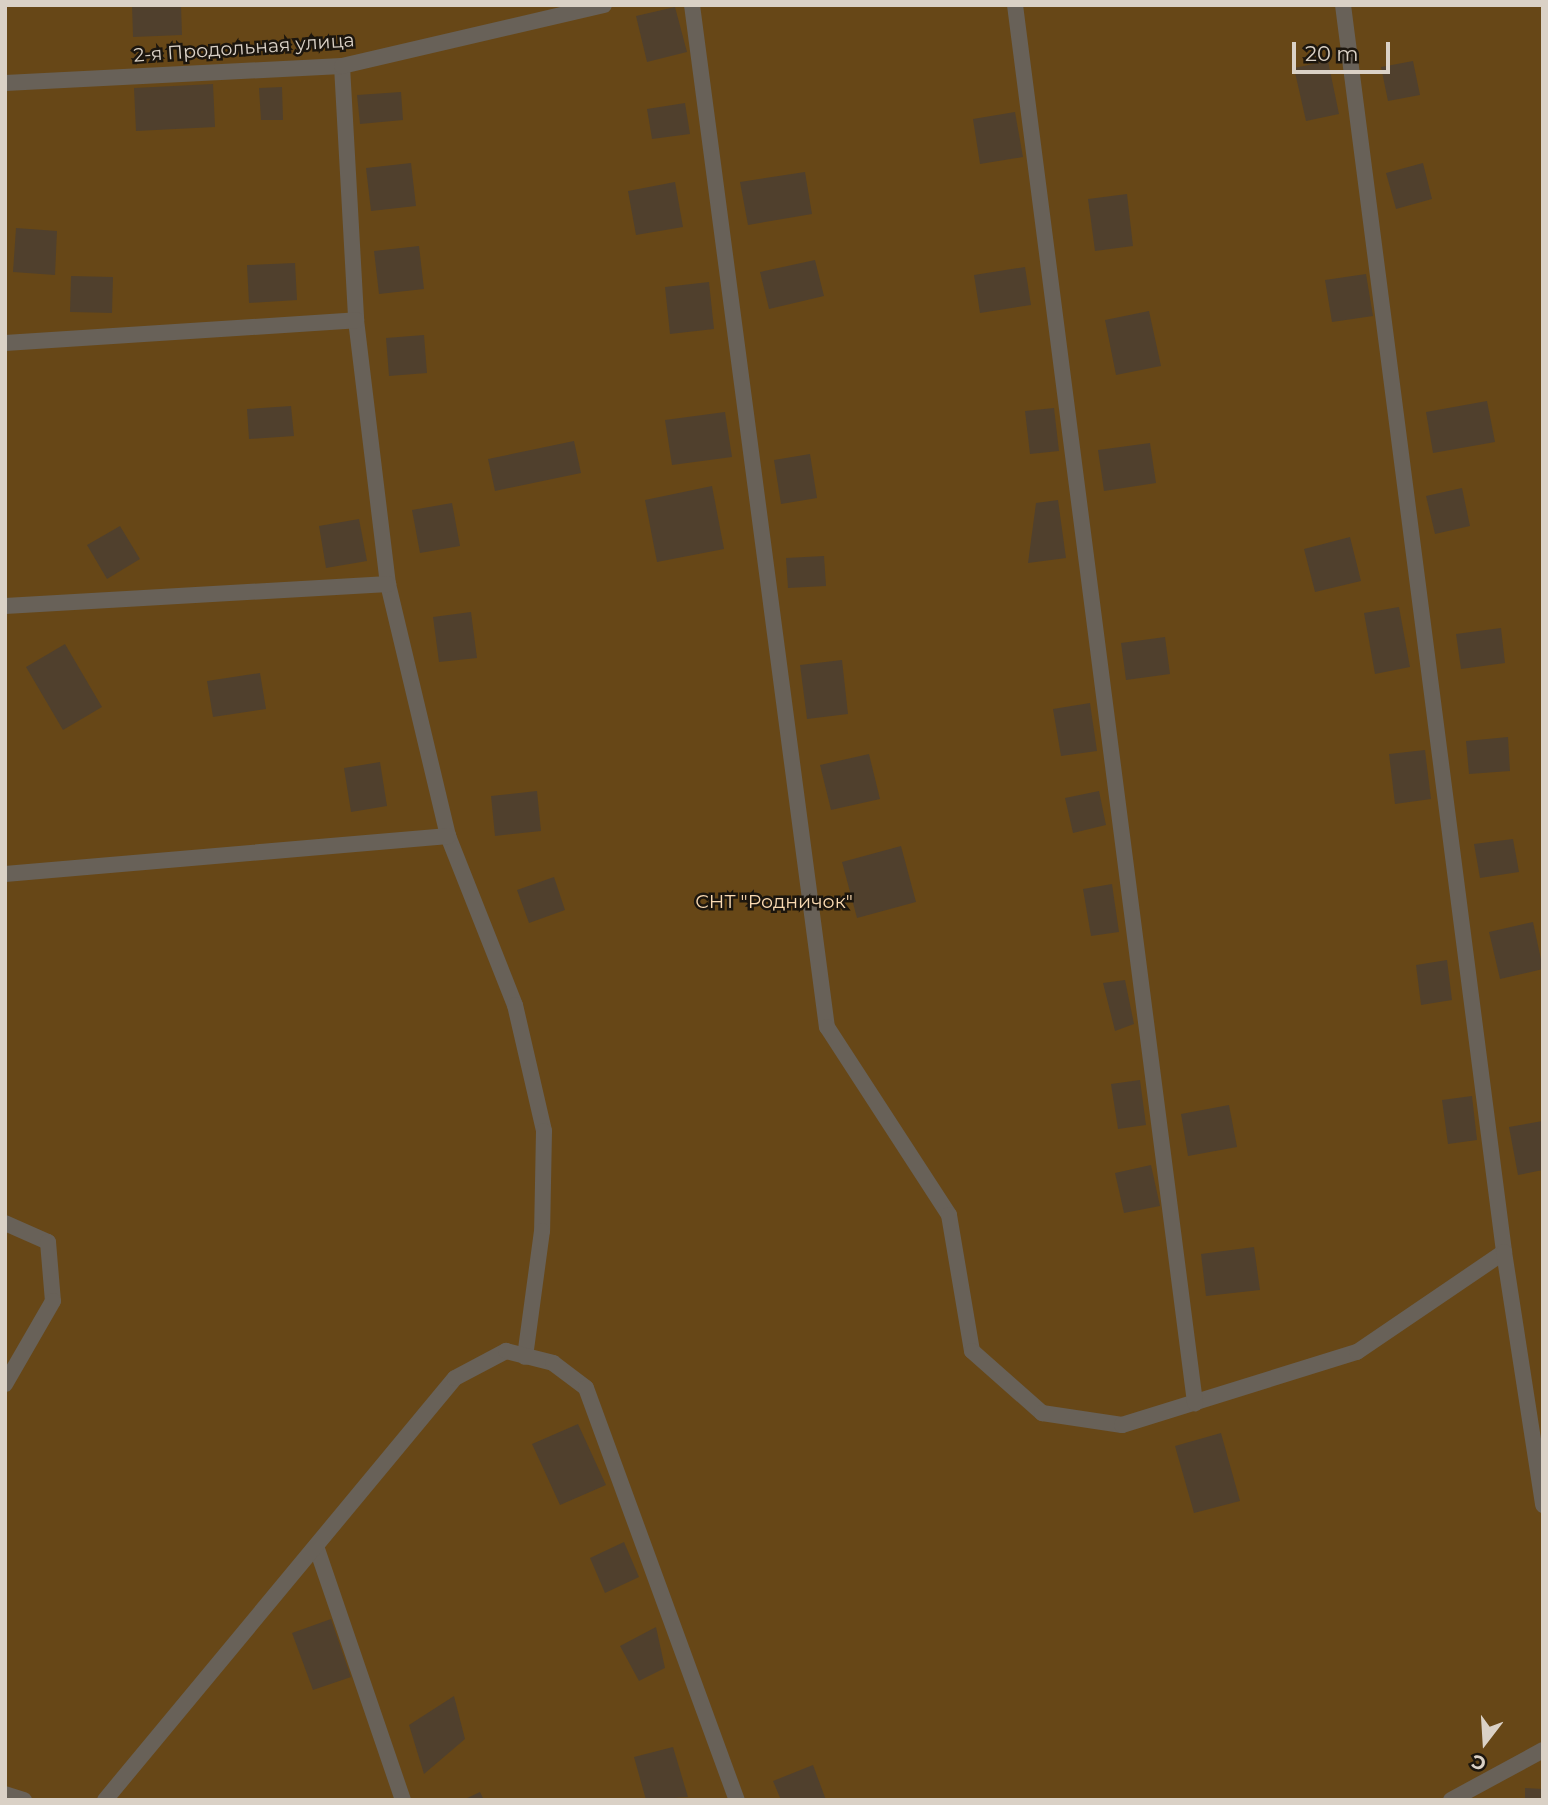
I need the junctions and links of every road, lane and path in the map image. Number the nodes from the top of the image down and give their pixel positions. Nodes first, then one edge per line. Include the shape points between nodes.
1 (604, 5) edge
2 (692, 5) edge
3 (1015, 5) edge
4 (1343, 5) edge
5 (342, 66) junction
6 (5, 83) edge
7 (356, 320) junction
8 (5, 343) edge
9 (388, 584) junction
10 (5, 606) edge
11 (448, 836) junction
12 (5, 874) edge
13 (5, 1223) edge
14 (1504, 1252) junction
15 (525, 1357) junction
16 (5, 1384) edge
17 (1195, 1403) junction
18 (1543, 1505) edge
19 (316, 1546) junction
20 (1543, 1750) edge
21 (5, 1794) edge
22 (24, 1800) edge
23 (105, 1800) edge
24 (403, 1800) edge
25 (737, 1800) edge
26 (1451, 1800) edge

1 - 5 lane, 2-я Продольная улица
2 - 17 lane via 827,1027 949,1215 972,1351 1042,1413 1122,1425
3 - 17 lane
4 - 14 lane
5 - 6 lane, 2-я Продольная улица
5 - 7 lane
7 - 8 lane
7 - 9 lane
9 - 10 lane
9 - 11 lane
11 - 12 lane
11 - 15 lane via 515,1005 544,1131 542,1231
13 - 16 lane via 48,1242 53,1301
14 - 17 lane via 1357,1352
14 - 18 lane
15 - 19 lane via 506,1351 455,1378
15 - 25 lane via 553,1363 586,1388
19 - 23 lane
19 - 24 lane
20 - 26 lane
21 - 22 lane

